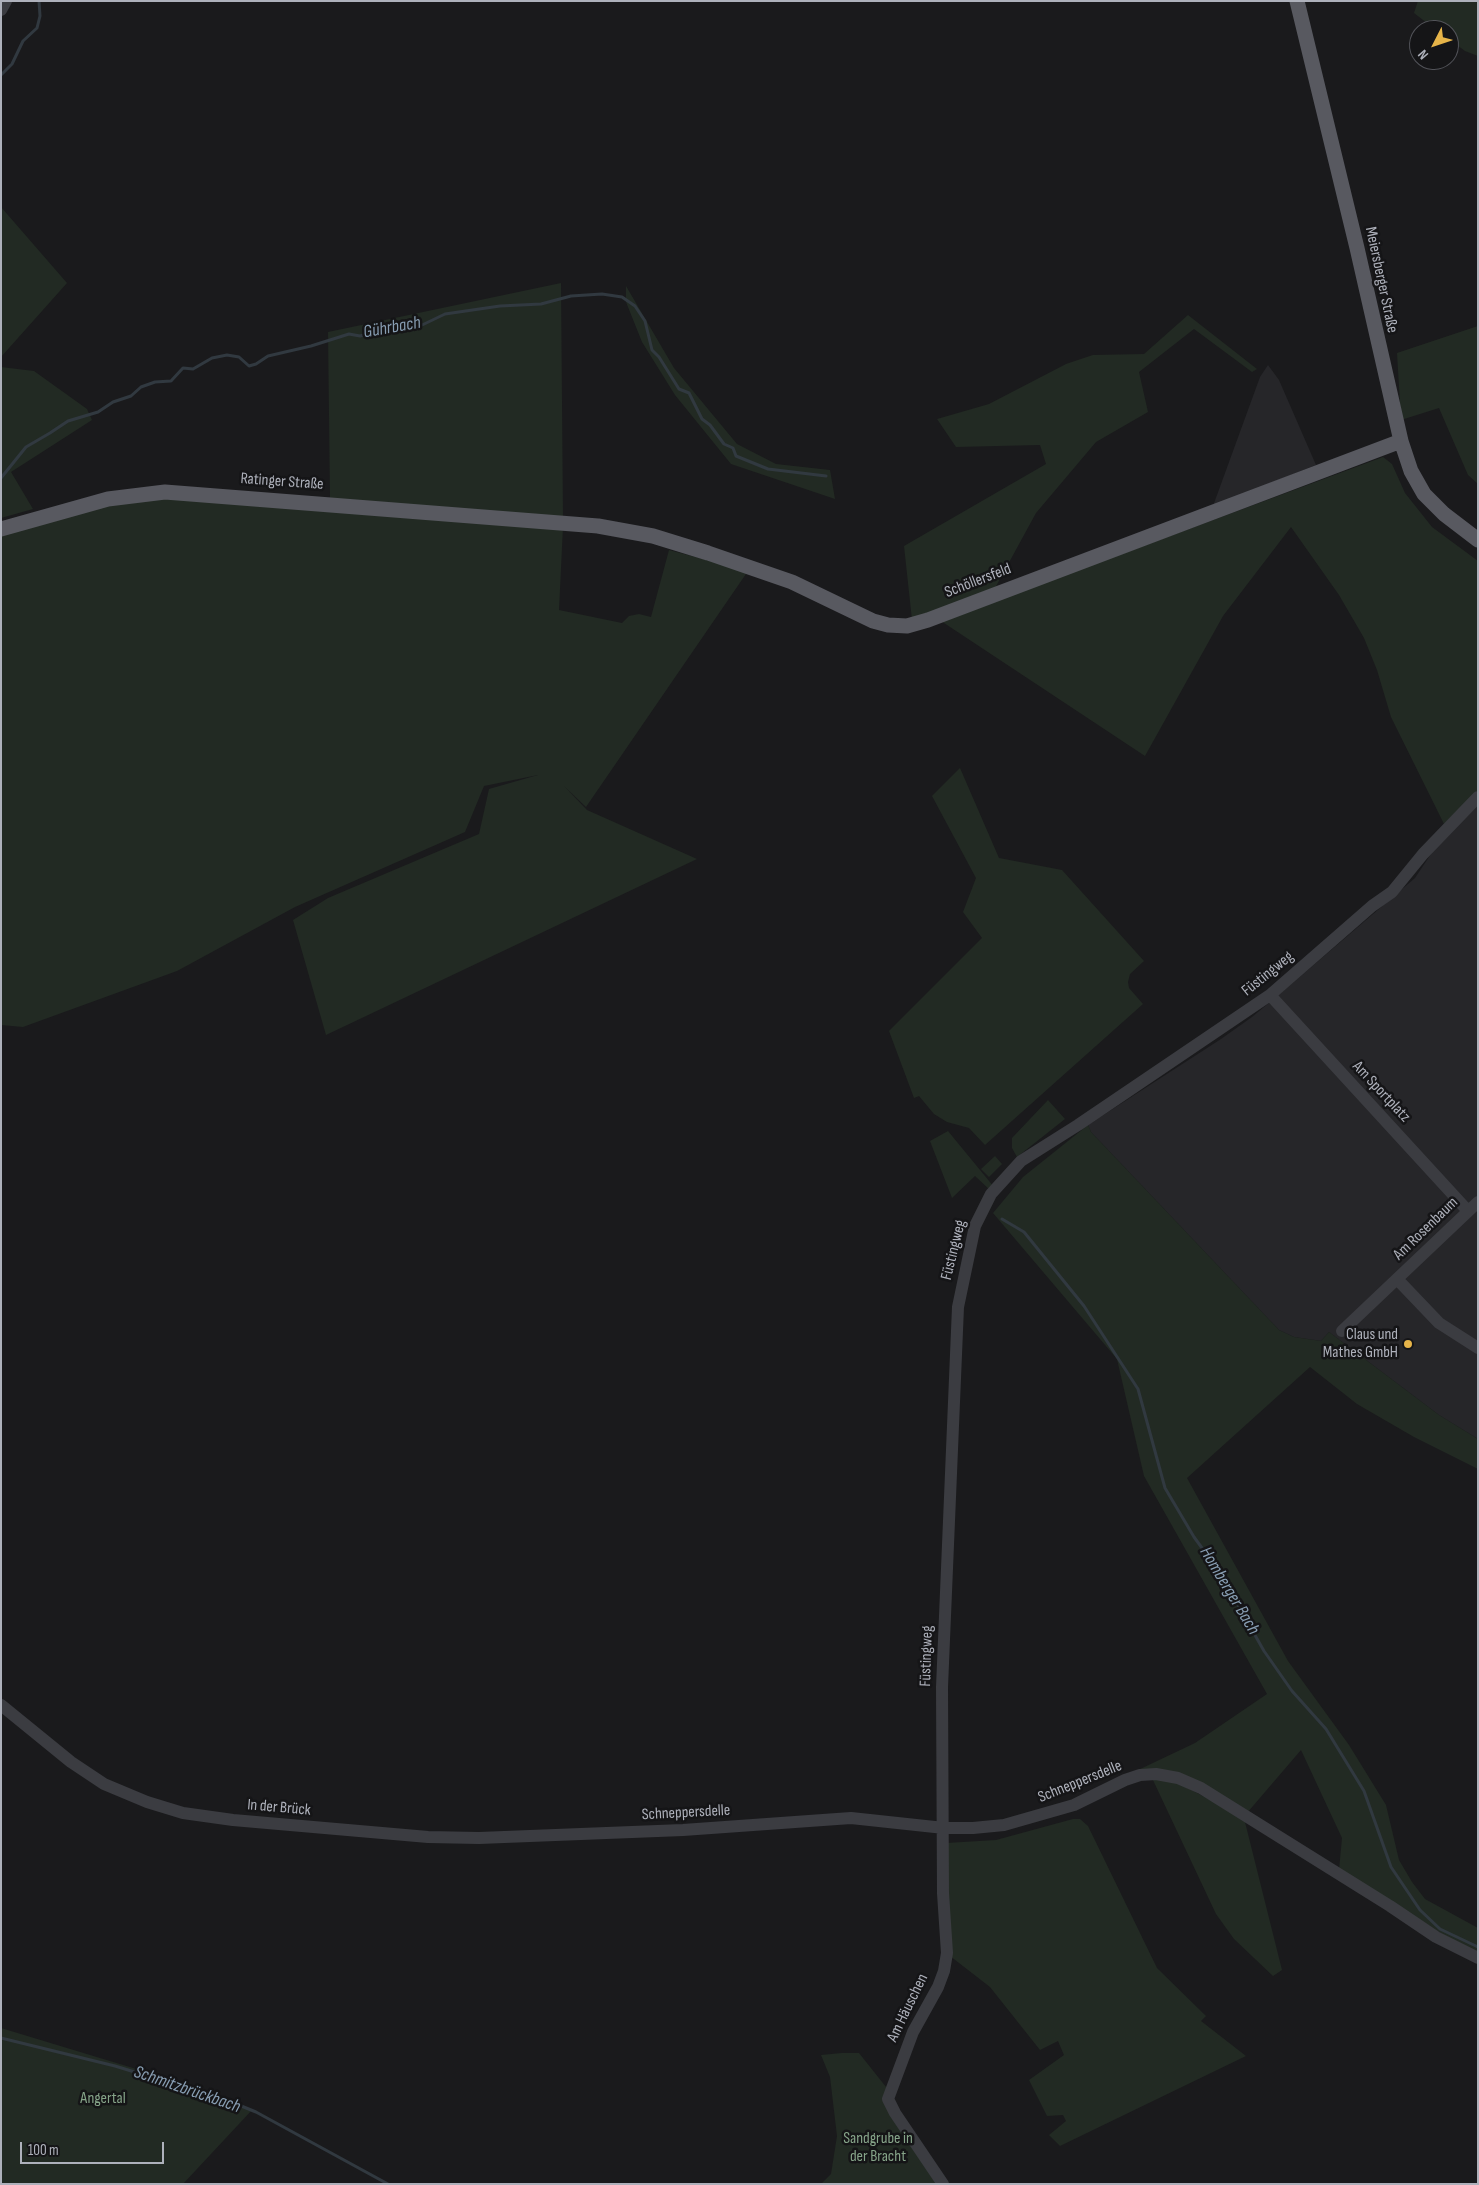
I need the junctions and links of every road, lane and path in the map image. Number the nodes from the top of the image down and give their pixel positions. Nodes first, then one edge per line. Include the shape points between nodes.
1 (6, 1) edge
2 (1297, 1) edge
3 (1, 10) edge
4 (1400, 441) junction
5 (563, 522) joint
6 (1, 529) edge
7 (1478, 540) edge
8 (1478, 797) edge
9 (1270, 995) junction
10 (1478, 1202) edge
11 (1468, 1211) junction
12 (1397, 1279) junction
13 (1342, 1331) dead end
14 (1478, 1348) edge
15 (1, 1705) edge
16 (944, 1828) junction
17 (586, 1834) joint
18 (1478, 1958) edge
19 (943, 2184) edge

1 - 3 street
2 - 4 main road, Meiersberger Straße
4 - 5 main road, Schöllersfeld via 907,626 873,621 792,582 677,543 615,528
4 - 7 main road, Meiersberger Straße via 1424,494
5 - 6 main road, Ratinger Straße via 165,492 108,500
8 - 9 street, Füstingweg via 1423,854 1392,892
9 - 11 street, Am Sportplatz
9 - 16 street, Füstingweg via 1021,1161 991,1194 975,1226 958,1307 942,1687
10 - 11 street, Am Rosenbaum
11 - 12 street, Am Rosenbaum
12 - 13 street, Am Rosenbaum
12 - 14 street, Am Rosenbaum via 1439,1323
15 - 17 street, In der Brück via 71,1762 104,1784 183,1813 428,1837
16 - 17 street, Schneppersdelle via 851,1818
16 - 18 street, Schneppersdelle via 1004,1825 1074,1805 1140,1775 1178,1778 1201,1788 1436,1937
16 - 19 street, Am Häuschen via 944,1971 913,2032 888,2099 894,2113

